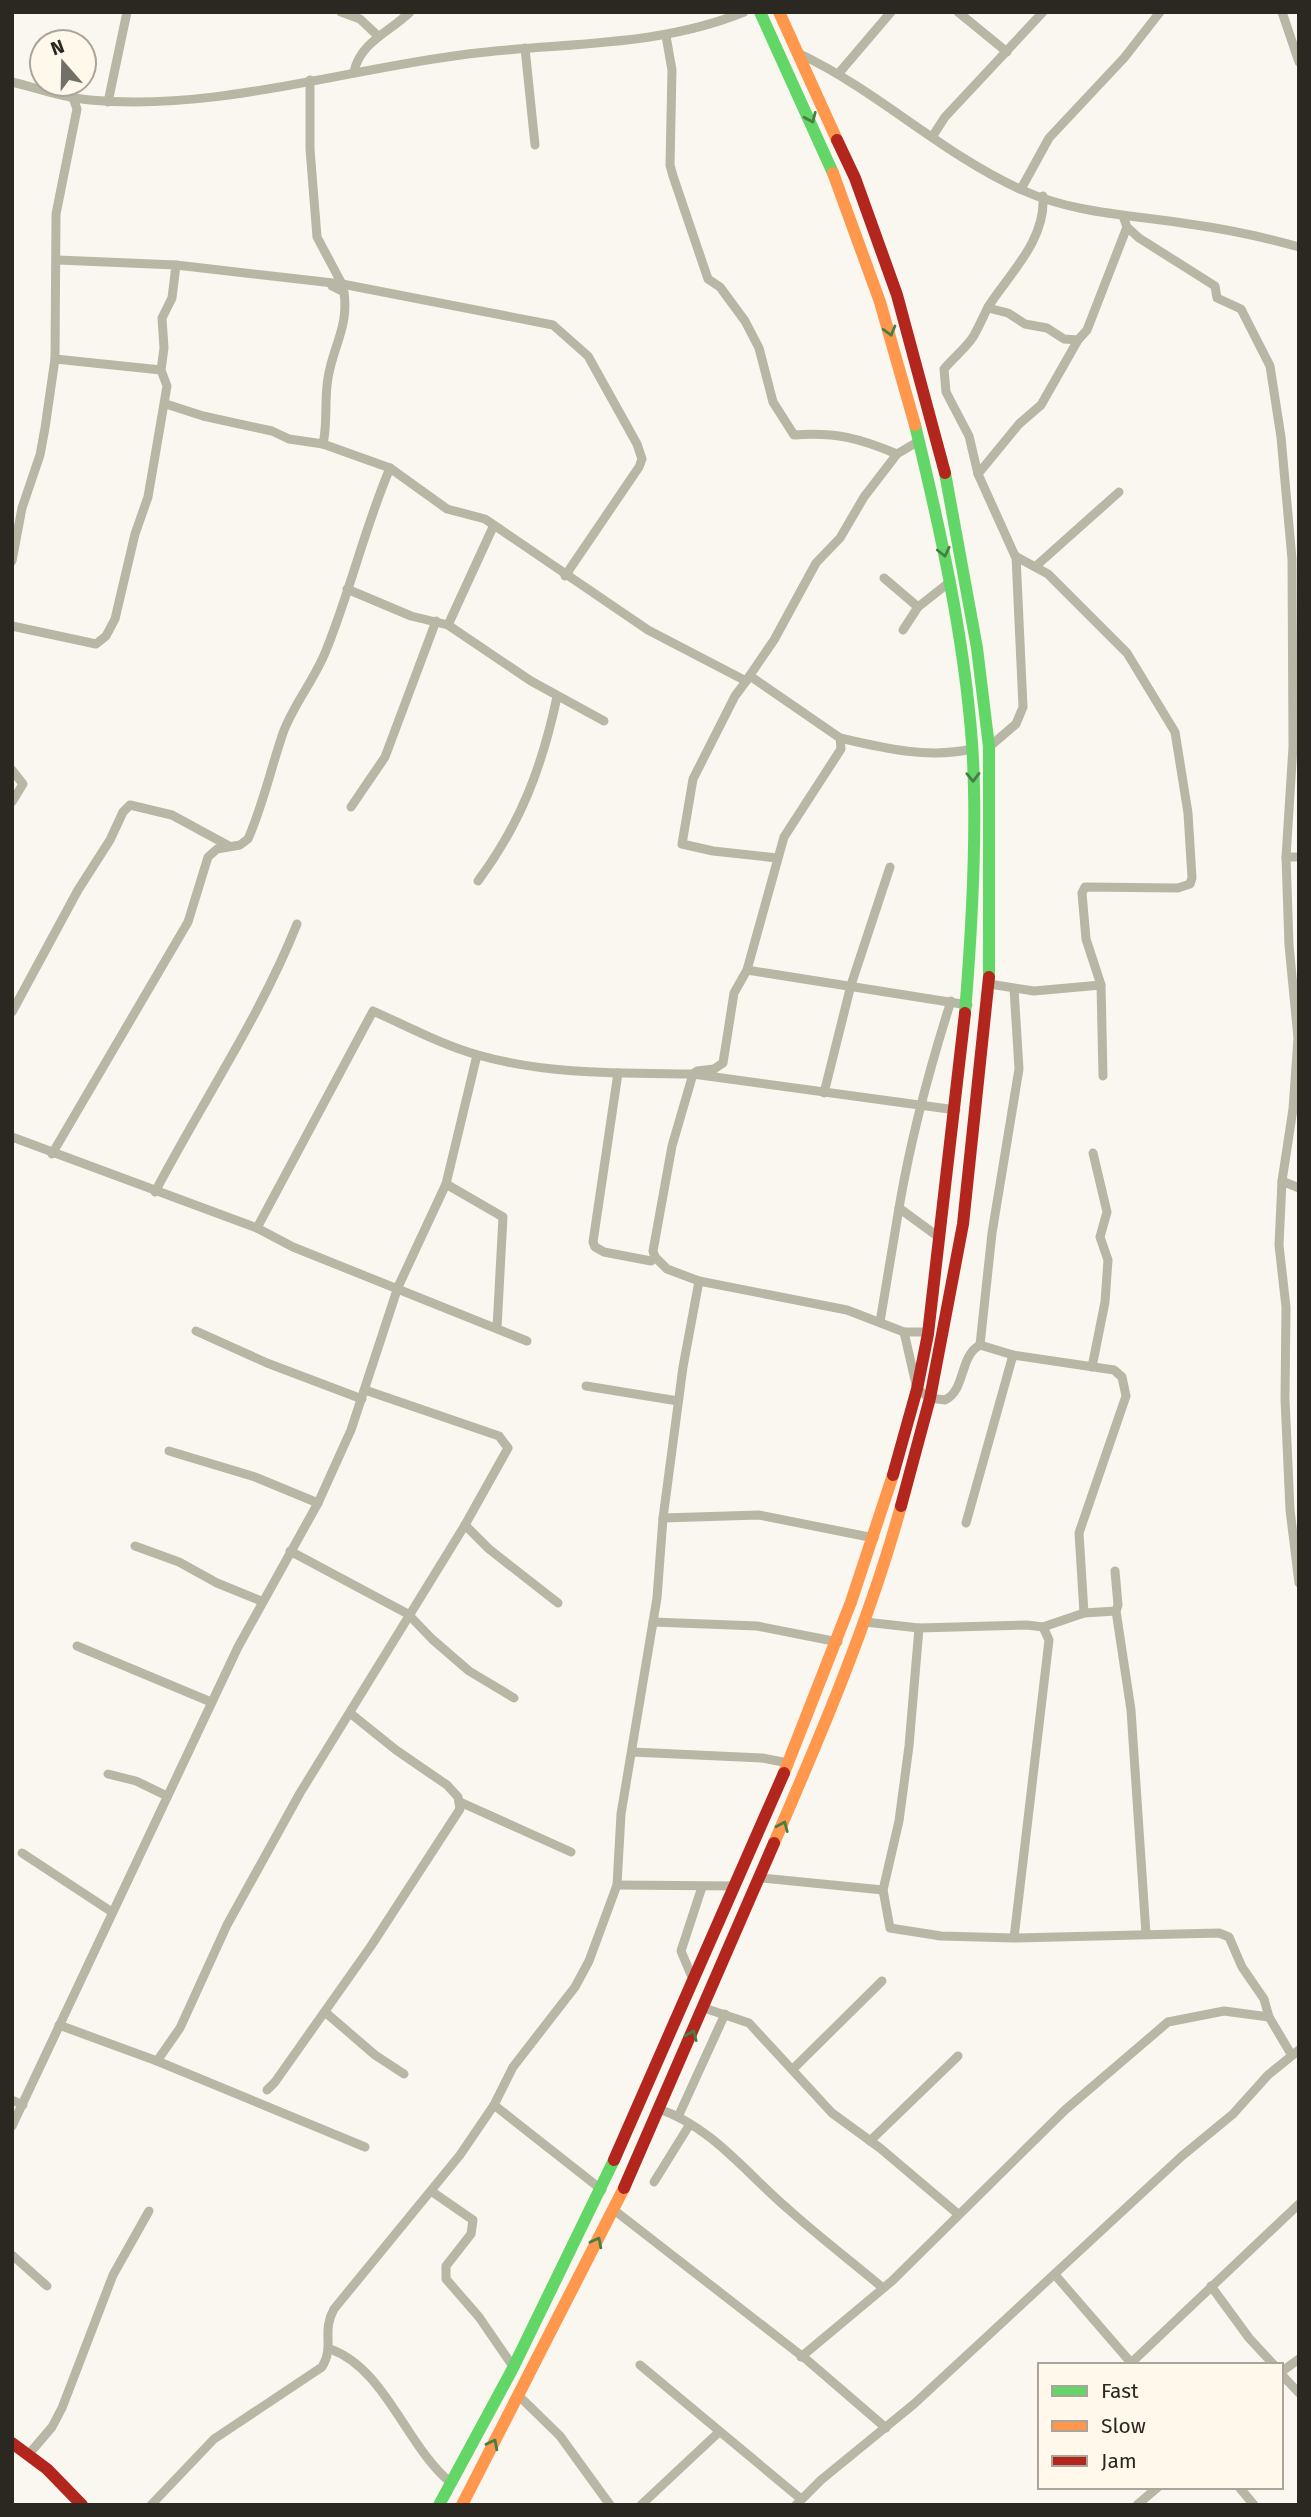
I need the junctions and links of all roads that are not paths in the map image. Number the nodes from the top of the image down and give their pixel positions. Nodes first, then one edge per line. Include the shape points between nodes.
1 (127, 12) edge
2 (341, 12) edge
3 (410, 12) edge
4 (744, 12) edge
5 (760, 12) edge
6 (779, 12) edge
7 (891, 12) edge
8 (958, 12) edge
9 (1043, 12) edge
10 (1160, 12) edge
11 (1282, 12) edge
12 (378, 36) junction
13 (667, 36) junction
14 (525, 48) junction
15 (1007, 52) junction
16 (800, 54) junction
17 (1299, 62) edge
18 (354, 72) junction
19 (839, 73) junction
20 (310, 80) junction
21 (73, 98) joint
22 (88, 100) junction
23 (108, 102) junction
24 (76, 109) junction
25 (933, 137) junction
26 (536, 145) dead end
27 (1021, 190) junction
28 (1043, 196) junction
29 (1123, 216) junction
30 (1127, 227) junction
31 (1299, 247) edge
32 (58, 260) junction
33 (176, 265) junction
34 (327, 283) junction
35 (342, 284) junction
36 (988, 308) junction
37 (1078, 340) junction
38 (55, 359) junction
39 (161, 370) junction
40 (166, 404) junction
41 (919, 441) junction
42 (323, 444) junction
43 (897, 454) junction
44 (390, 468) junction
45 (978, 474) junction
46 (1119, 492) dead end
47 (493, 527) junction
48 (1016, 556) junction
49 (12, 561) edge
50 (1036, 566) junction
51 (565, 576) junction
52 (884, 578) dead end
53 (951, 581) junction
54 (347, 589) junction
55 (918, 607) junction
56 (436, 621) junction
57 (448, 625) junction
58 (12, 626) edge
59 (903, 630) dead end
60 (750, 676) junction
61 (557, 697) junction
62 (604, 721) dead end
63 (839, 738) junction
64 (989, 747) junction
65 (972, 749) junction
66 (12, 770) edge
67 (12, 802) edge
68 (351, 807) dead end
69 (229, 846) junction
70 (1286, 857) junction
71 (1299, 857) edge
72 (777, 858) junction
73 (890, 867) dead end
74 (478, 881) dead end
75 (297, 924) dead end
76 (747, 970) junction
77 (989, 984) junction
78 (851, 985) junction
79 (1101, 985) junction
80 (1014, 989) junction
81 (951, 1001) junction
82 (968, 1005) junction
83 (12, 1012) edge
84 (477, 1055) junction
85 (618, 1073) junction
86 (693, 1074) junction
87 (1103, 1076) dead end
88 (824, 1093) junction
89 (918, 1107) junction
90 (956, 1110) junction
91 (12, 1137) edge
92 (1093, 1153) dead end
93 (52, 1154) junction
94 (1282, 1181) junction
95 (446, 1184) junction
96 (1299, 1188) edge
97 (155, 1192) junction
98 (899, 1208) junction
99 (257, 1228) junction
100 (940, 1238) junction
101 (654, 1256) junction
102 (699, 1281) junction
103 (398, 1287) junction
104 (880, 1322) junction
105 (497, 1328) junction
106 (196, 1331) dead end
107 (904, 1332) junction
108 (929, 1332) junction
109 (527, 1341) dead end
110 (980, 1345) junction
111 (1013, 1355) junction
112 (1092, 1367) junction
113 (586, 1386) dead end
114 (917, 1389) junction
115 (364, 1394) junction
116 (930, 1398) junction
117 (678, 1401) junction
118 (169, 1451) dead end
119 (318, 1503) junction
120 (663, 1518) junction
121 (967, 1523) dead end
122 (465, 1525) junction
123 (874, 1538) junction
124 (135, 1546) dead end
125 (290, 1551) junction
126 (1115, 1571) dead end
127 (1299, 1583) edge
128 (261, 1601) junction
129 (558, 1603) dead end
130 (1116, 1611) junction
131 (1084, 1613) junction
132 (408, 1614) junction
133 (653, 1622) junction
134 (864, 1622) junction
135 (1043, 1626) junction
136 (919, 1628) junction
137 (838, 1642) junction
138 (77, 1646) dead end
139 (514, 1698) dead end
140 (211, 1702) junction
141 (350, 1713) junction
142 (632, 1752) junction
143 (788, 1763) junction
144 (108, 1774) dead end
145 (167, 1796) junction
146 (460, 1802) junction
147 (571, 1852) dead end
148 (22, 1853) dead end
149 (761, 1878) junction
150 (617, 1885) junction
151 (735, 1886) junction
152 (702, 1887) junction
153 (883, 1890) junction
154 (112, 1912) junction
155 (1146, 1934) junction
156 (1014, 1938) junction
157 (882, 1981) dead end
158 (694, 1982) junction
159 (704, 2008) junction
160 (324, 2012) junction
161 (725, 2014) junction
162 (1269, 2017) junction
163 (59, 2025) junction
164 (1295, 2052) edge
165 (958, 2056) dead end
166 (158, 2061) junction
167 (794, 2068) junction
168 (404, 2074) dead end
169 (267, 2090) dead end
170 (12, 2100) edge
171 (23, 2105) junction
172 (494, 2105) junction
173 (659, 2109) junction
174 (678, 2117) junction
175 (690, 2124) junction
176 (12, 2126) edge
177 (870, 2141) junction
178 (365, 2147) dead end
179 (654, 2182) dead end
180 (602, 2190) junction
181 (431, 2191) junction
182 (1299, 2204) edge
183 (614, 2210) junction
184 (149, 2211) dead end
185 (958, 2214) junction
186 (12, 2255) edge
187 (1056, 2276) junction
188 (47, 2286) dead end
189 (1211, 2286) junction
190 (883, 2288) junction
191 (330, 2348) junction
192 (801, 2357) junction
193 (1299, 2359) edge
194 (1131, 2363) edge
195 (1133, 2363) edge
196 (1272, 2363) edge
197 (640, 2365) dead end
198 (514, 2368) junction
199 (1283, 2371) edge
200 (1283, 2375) edge
201 (1299, 2393) edge
202 (518, 2395) junction
203 (886, 2428) junction
204 (719, 2432) junction
205 (12, 2443) edge
206 (29, 2454) junction
207 (451, 2483) junction
208 (1156, 2489) edge
209 (1241, 2489) edge
210 (799, 2502) edge
211 (82, 2505) edge
212 (151, 2505) edge
213 (439, 2505) edge
214 (462, 2505) edge
215 (610, 2505) edge
216 (641, 2505) edge
217 (1137, 2505) edge
218 (1254, 2505) edge

1 - 23 street
2 - 12 street via 360,19
3 - 12 street
4 - 13 street
5 -> 41 main road via 849,205 890,329
6 - 16 main road
7 - 19 street
8 - 15 street
9 - 15 street
10 - 27 street via 1049,138
11 - 17 street
12 - 18 street via 359,56
13 - 14 street
13 - 43 street via 672,70 673,176 708,279 720,287 760,348 773,402 793,435 827,432 861,439
14 - 18 street
14 - 26 street
15 - 25 street via 945,117
16 - 19 street
16 - 64 main road via 855,178 893,282 940,447 977,648
18 - 20 street
19 - 25 street
20 - 23 street via 237,93
20 - 35 street via 317,237
21 - 22 street
21 - 24 street
22 - 23 street
22 - 24 street
24 - 32 street via 58,196
25 - 27 street
27 - 28 street
28 - 29 street via 1080,209
28 - 36 street via 1041,223 1013,276
29 - 30 street
29 - 31 street via 1191,224
30 - 37 street via 1087,330
30 - 70 street via 1215,286 1217,298 1241,309 1270,366 1292,559 1293,747
32 - 33 street
32 - 38 street
33 - 34 street
33 - 39 street via 172,298 162,318
34 - 35 street
34 - 42 street via 344,292 345,324 328,375
35 - 51 street via 553,326 588,356 642,459
36 - 37 street via 1047,328 1064,339
36 - 45 street via 942,376 969,436
37 - 45 street via 1041,405
38 - 39 street
38 - 49 street via 40,455 22,508
39 - 40 street via 167,386
40 - 42 street via 289,439
40 - 58 street via 148,497 115,619 106,636 96,644
41 - 43 street
41 -> 53 main road
42 - 44 street
43 - 60 street via 840,538 816,563
44 - 47 street via 447,509 485,519
44 - 54 street
45 - 48 street
46 - 50 street
47 - 51 street
47 - 57 street
48 - 50 street
48 - 64 street via 1023,708 1016,724
50 - 79 street via 1135,663 1175,732 1182,766 1194,864 1189,884 1178,888 1088,885 1083,890 1086,939
51 - 60 street via 657,635 746,681
52 - 55 street
53 - 55 street
53 - 65 main road
54 - 56 street via 411,616
54 - 69 street via 327,650 284,731 248,839
55 - 59 street
56 - 57 street
56 - 68 street via 385,757
57 - 61 street
60 - 63 street
60 - 72 street via 693,779 682,844
61 - 62 street
61 - 74 street via 541,765 520,812
63 - 65 street via 918,752 948,754
63 - 72 street via 841,749 795,818
64 - 77 main road
65 -> 82 main road
66 - 67 street via 23,784
69 - 83 street via 172,815 130,805 122,811
69 - 93 street via 208,857 188,922
70 - 71 street
70 - 94 street via 1297,1038
72 - 76 street
73 - 78 street
75 - 97 street via 268,993
76 - 78 street
76 - 86 street via 734,993 723,1063
77 - 80 street
77 - 116 main road via 963,1224
78 - 81 street
78 - 88 street
79 - 80 street
79 - 87 street
80 - 110 street via 1019,1069 980,1316
81 - 82 street
81 - 89 street via 926,1094
82 - 90 main road
84 - 85 street via 536,1067
84 - 95 street
84 - 99 street via 370,1013
85 - 86 street
85 - 101 street via 593,1242 604,1252 650,1261
86 - 88 street
86 - 101 street via 672,1146
88 - 89 street
89 - 90 street
89 - 98 street
90 - 100 main road
91 - 93 street
92 - 112 street via 1107,1212 1100,1237 1108,1260
93 - 97 street
94 - 96 street
94 - 127 street via 1279,1245 1286,1307 1289,1496
95 - 103 street
95 - 105 street via 503,1217
97 - 99 street
98 - 100 street
98 - 104 street
99 - 103 street via 293,1247
100 - 108 main road
101 - 102 street via 667,1269
102 - 104 street via 785,1295
102 - 117 street
103 - 105 street
103 - 115 street
104 - 107 street
105 - 109 street
106 - 115 street via 267,1363
107 - 108 street
107 - 114 street
108 - 114 main road
110 - 111 street
110 - 116 street via 970,1353 953,1395 946,1400
111 - 112 street
111 - 121 street
112 - 131 street via 1114,1370 1122,1377 1126,1396 1079,1533
113 - 117 street
114 - 116 street
114 - 123 main road
115 - 119 street
115 - 122 street via 504,1440 508,1448
116 - 134 main road via 881,1578
117 - 120 street
118 - 119 street via 255,1477
119 - 125 street
120 - 123 street via 759,1515
120 - 133 street
122 - 129 street
122 - 132 street
123 - 137 main road
124 - 128 street
125 - 128 street
125 - 132 street
126 - 130 street
128 - 140 street
130 - 131 street
130 - 155 street via 1132,1710
131 - 135 street
132 - 139 street via 469,1671
132 - 141 street
133 - 137 street via 757,1626
133 - 142 street
134 - 136 street
149 -> 134 main road
135 - 136 street
135 - 156 street via 1049,1645
136 - 153 street via 899,1821
137 - 143 main road
138 - 140 street
140 - 145 street
141 - 146 street via 447,1786
141 - 166 street via 242,1897 180,2028
142 - 143 street
142 - 150 street via 621,1814
143 - 151 main road
144 - 145 street
145 - 154 street
146 - 147 street
146 - 160 street via 460,1809
148 - 154 street
149 - 153 street
149 - 159 main road
150 - 152 street
150 - 172 street via 575,1987 527,2046
151 - 152 street
151 - 158 main road
152 - 158 street via 681,1951
153 - 156 street via 890,1928 941,1936
154 - 163 street
155 - 156 street
155 - 162 street via 1192,1932 1229,1937 1264,1999
157 - 167 street
158 - 180 main road
159 - 161 street
173 -> 159 main road
160 - 168 street
160 - 169 street
161 - 167 street via 749,2023
161 - 174 street
162 - 164 street
162 - 185 street via 1224,2011 1168,2022 1075,2101
163 - 166 street
163 - 171 street
164 - 187 street
165 - 177 street
166 - 178 street
167 - 177 street via 832,2113
170 - 171 street
171 - 176 street
172 - 180 street
172 - 181 street
173 - 174 street
173 - 183 main road
174 - 175 street
175 - 179 street
175 - 190 street
177 - 185 street
180 - 198 main road
181 - 191 street via 334,2309 326,2330
181 - 198 street via 473,2220 471,2234 446,2266 446,2279
182 - 189 street
183 - 192 street
202 -> 183 main road
184 - 206 street via 113,2275 62,2408
185 - 190 street
186 - 188 street
187 - 194 street
187 - 203 street
189 - 195 street
189 - 196 street
190 - 192 street
191 - 207 street via 365,2370 433,2468
191 - 212 street via 321,2367 214,2439
192 - 203 street
193 - 199 street
197 - 204 street
198 - 207 main road
200 - 201 street
214 -> 202 main road
202 - 215 street via 560,2436
203 - 210 street
204 - 210 street
204 - 216 street
205 - 206 main road
206 - 211 main road
207 - 213 main road
208 - 217 street
209 - 218 street

